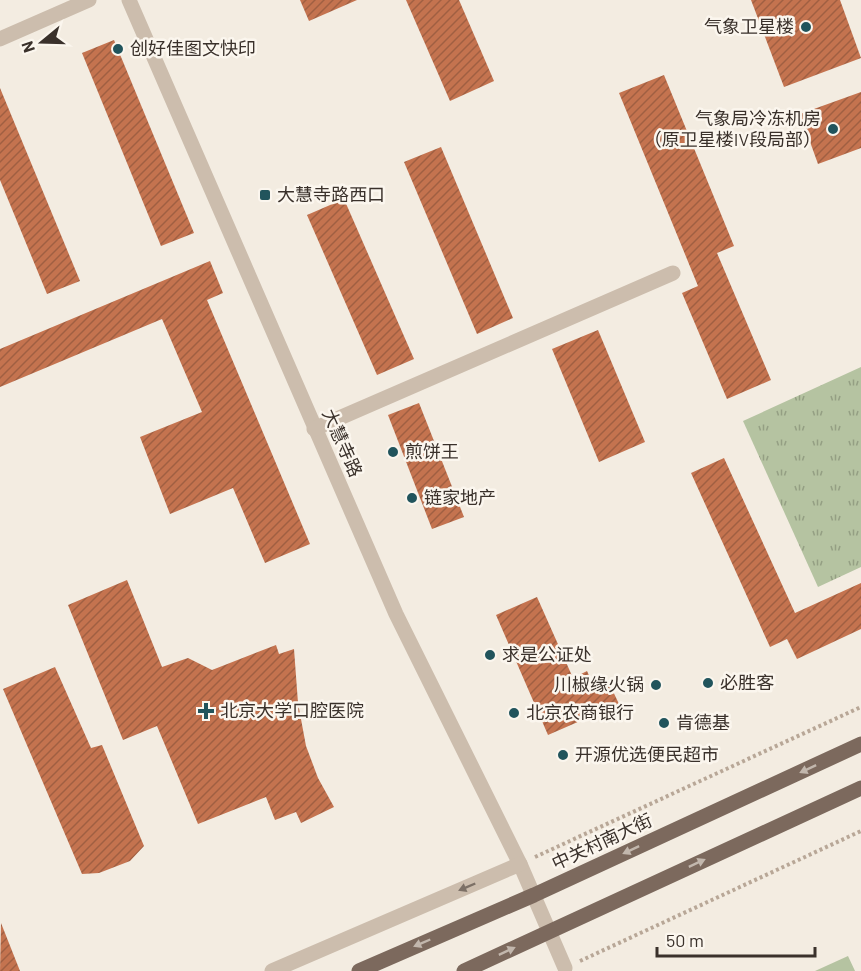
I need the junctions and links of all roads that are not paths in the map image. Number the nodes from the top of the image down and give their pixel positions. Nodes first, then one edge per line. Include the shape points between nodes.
1 (89, 0) edge
2 (129, 0) edge
3 (0, 39) edge
4 (673, 273) dead end
5 (314, 429) junction
6 (861, 744) edge
7 (861, 788) edge
8 (520, 864) junction
9 (534, 895) junction
10 (549, 932) junction
11 (564, 968) road end
12 (272, 971) edge
13 (358, 971) edge
14 (464, 971) edge

1 - 3 street
2 - 5 street, 大慧寺路
4 - 5 street
5 - 8 street, 大慧寺路 via 396,614
6 -> 9 main road, 中关村南大街
10 -> 7 main road
8 - 9 street, 大慧寺路
8 -> 12 street
9 - 10 street, 大慧寺路
9 -> 13 main road, 中关村南大街
10 - 11 street, 大慧寺路
14 -> 10 main road

